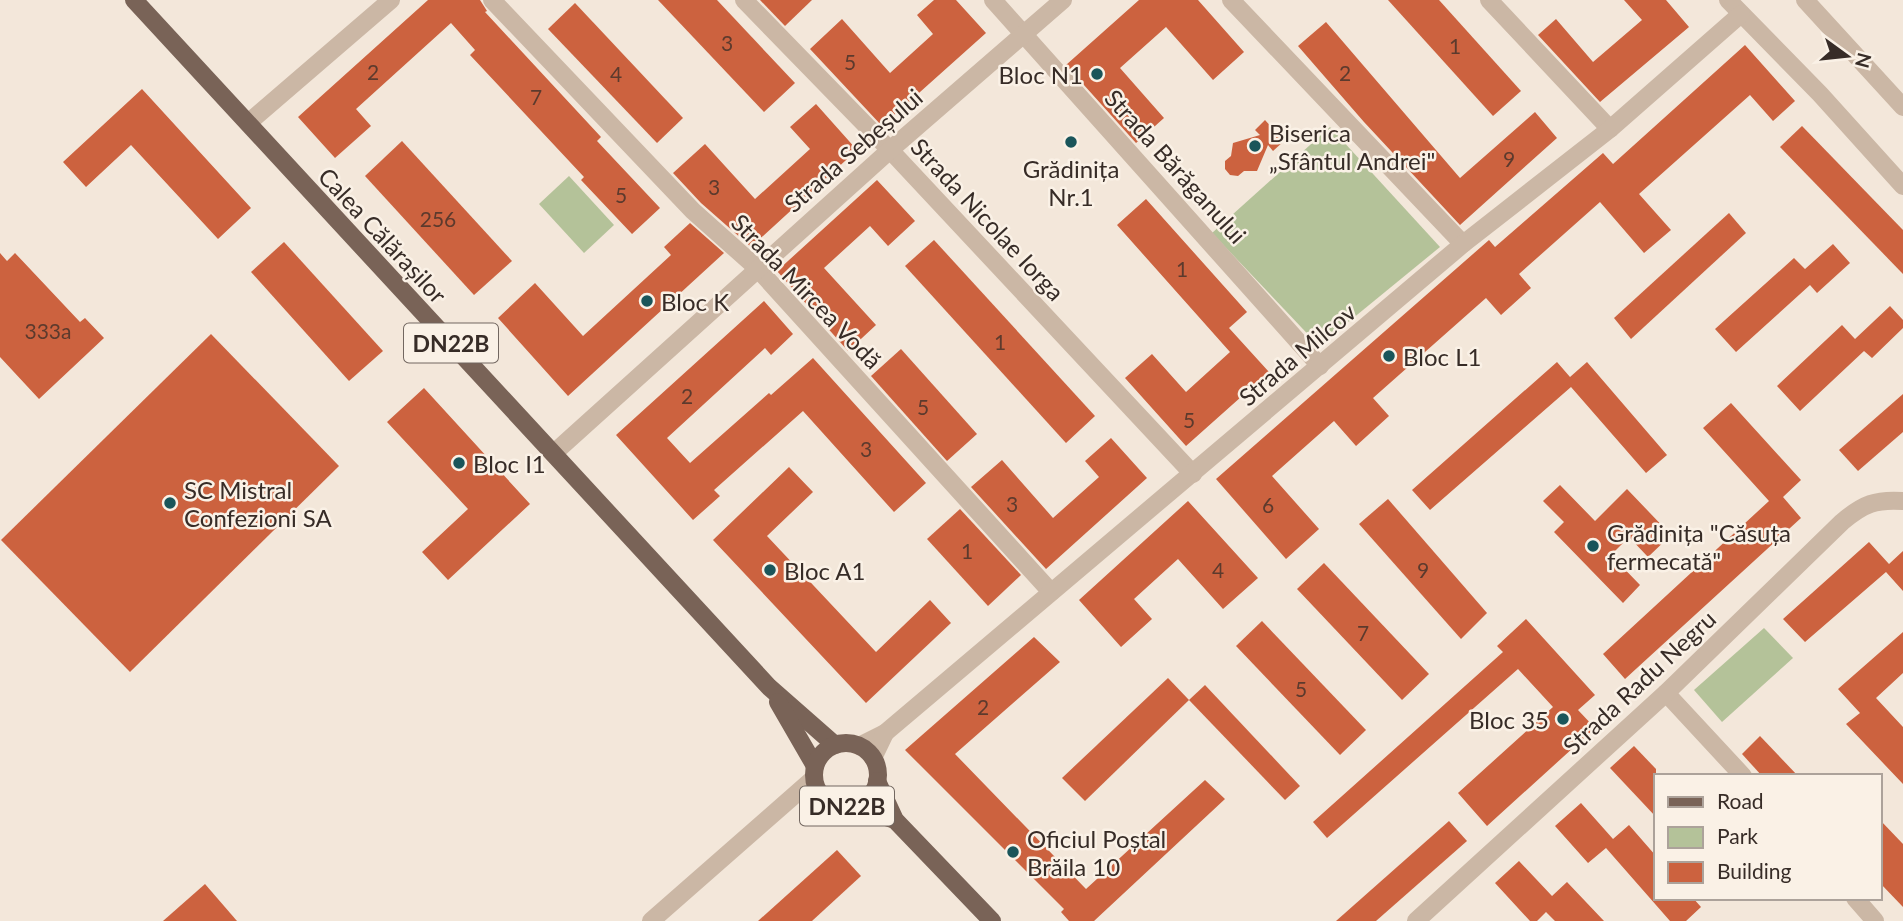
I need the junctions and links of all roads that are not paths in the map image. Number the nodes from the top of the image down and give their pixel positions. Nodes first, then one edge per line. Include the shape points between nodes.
1 (134, 0) edge
2 (391, 0) edge
3 (492, 0) edge
4 (744, 0) edge
5 (993, 0) edge
6 (1063, 0) edge
7 (1231, 0) edge
8 (1489, 0) edge
9 (1728, 0) edge
10 (1805, 0) edge
11 (1741, 14) junction
12 (1024, 33) junction
13 (1903, 107) edge
14 (248, 123) junction
15 (1610, 129) junction
16 (890, 150) junction
17 (1903, 186) edge
18 (1463, 244) junction
19 (757, 268) junction
20 (1320, 366) junction
21 (554, 453) junction
22 (1193, 474) junction
23 (1903, 501) edge
24 (1051, 592) junction
25 (769, 687) junction
26 (1666, 693) junction
27 (885, 733) junction
28 (835, 745) junction
29 (859, 746) junction
30 (873, 758) junction
31 (815, 772) junction
32 (1741, 774) edge
33 (877, 781) junction
34 (852, 806) junction
35 (895, 820) junction
36 (1857, 900) edge
37 (651, 921) edge
38 (992, 921) edge
39 (1416, 921) edge
40 (1875, 921) edge

1 - 14 main road, Calea Călărașilor / DN22B
2 - 14 street
3 - 19 street, Strada Mircea Vodă via 694,211
4 - 16 street, Strada Nicolae Iorga
5 - 12 street, Strada Bărăganului
6 - 12 street, Strada Sebeșului
7 - 18 street
8 - 15 street
9 - 11 street
10 - 13 street
11 - 15 street, Strada Milcov
11 - 17 street
12 - 16 street, Strada Sebeșului
12 - 20 street, Strada Bărăganului
14 - 21 main road, Calea Călărașilor / DN22B
15 - 18 street, Strada Milcov
16 - 19 street, Strada Sebeșului
16 - 22 street, Strada Nicolae Iorga
18 - 20 street, Strada Milcov
19 - 21 street, Strada Sebeșului
19 - 24 street, Strada Mircea Vodă
20 - 22 street, Strada Milcov
21 - 25 main road, Calea Călărașilor / DN22B
22 - 24 street, Strada Milcov
23 - 26 street, Strada Radu Negru via 1884,500 1850,514
24 - 27 street, Strada Milcov
25 - 28 main road, Calea Călărașilor / DN22B
25 - 31 main road, Calea Călărașilor / DN22B
26 - 32 street
26 - 39 street, Strada Radu Negru
27 - 29 street, Strada Milcov
27 - 30 street, Strada Milcov
28 - 29 main road
28 - 31 main road, DN22B via 826,750
29 - 30 main road, DN22B
30 - 33 main road, DN22B
31 - 34 main road, DN22B via 816,787 827,801
31 - 37 street
33 - 34 main road, DN22B via 869,797
33 - 35 main road, DN22B
34 - 35 main road, DN22B
35 - 38 main road, DN22B
36 - 40 street

